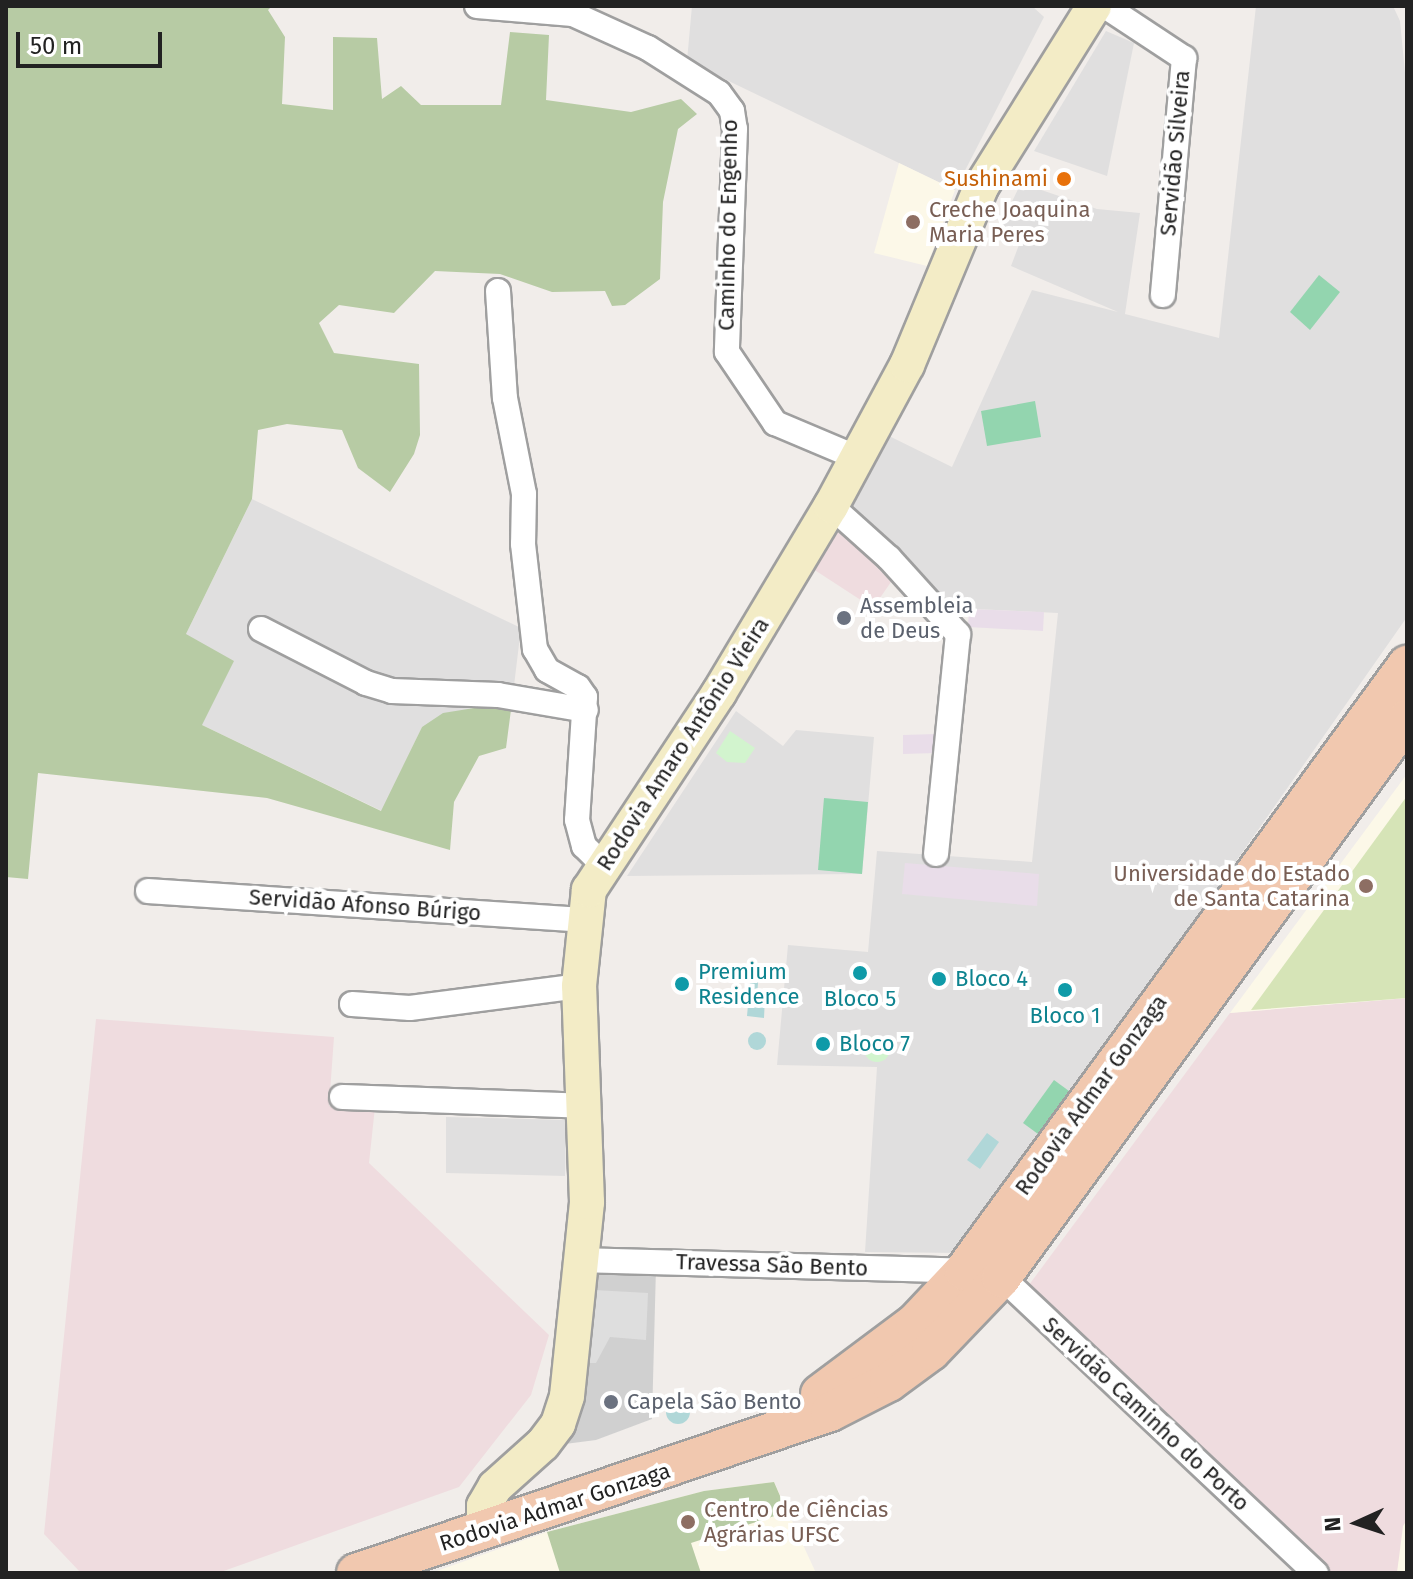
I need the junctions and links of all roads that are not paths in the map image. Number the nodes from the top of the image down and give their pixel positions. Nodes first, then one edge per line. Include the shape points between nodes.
1 (477, 6) edge
2 (1088, 10) edge
3 (498, 291) dead end
4 (1163, 295) dead end
5 (858, 458) junction
6 (831, 506) junction
7 (261, 629) dead end
8 (1407, 665) edge
9 (586, 710) junction
10 (1407, 719) edge
11 (936, 854) dead end
12 (603, 865) junction
13 (148, 891) dead end
14 (582, 920) junction
15 (579, 986) junction
16 (352, 1004) dead end
17 (342, 1097) dead end
18 (584, 1106) junction
19 (581, 1260) junction
20 (980, 1267) junction
21 (484, 1530) junction
22 (356, 1573) edge
23 (1316, 1573) edge

1 - 5 street, Caminho do Engenho via 573,14 648,48 719,93 732,111 735,129 727,352 775,423
2 - 4 street, Servidão Silveira via 1184,58
2 - 5 main road, Rodovia Amaro Antônio Vieira via 981,187 907,365
3 - 9 street via 505,398 524,494 523,544 535,649 547,670 578,687
5 - 6 main road, Rodovia Amaro Antônio Vieira
6 - 11 street via 889,558 958,634
6 - 12 main road, Rodovia Amaro Antônio Vieira via 719,693
7 - 9 street via 392,691 498,695
8 - 20 main road, Rodovia Admar Gonzaga
9 - 12 street via 577,820 584,846
10 - 20 main road, Rodovia Admar Gonzaga
12 - 14 main road, Rodovia Amaro Antônio Vieira
13 - 14 street, Servidão Afonso Búrigo
14 - 15 main road, Rodovia Amaro Antônio Vieira
15 - 16 street via 410,1008
15 - 18 main road, Rodovia Amaro Antônio Vieira
17 - 18 street
18 - 19 main road, Rodovia Amaro Antônio Vieira via 588,1178
19 - 20 street, Travessa São Bento
19 - 21 main road, Rodovia Amaro Antônio Vieira via 567,1396 558,1424 495,1487 484,1506
20 - 21 main road, Rodovia Admar Gonzaga via 931,1351 889,1382 830,1412
20 - 23 street, Servidão Caminho do Porto
21 - 22 main road, Rodovia Admar Gonzaga

